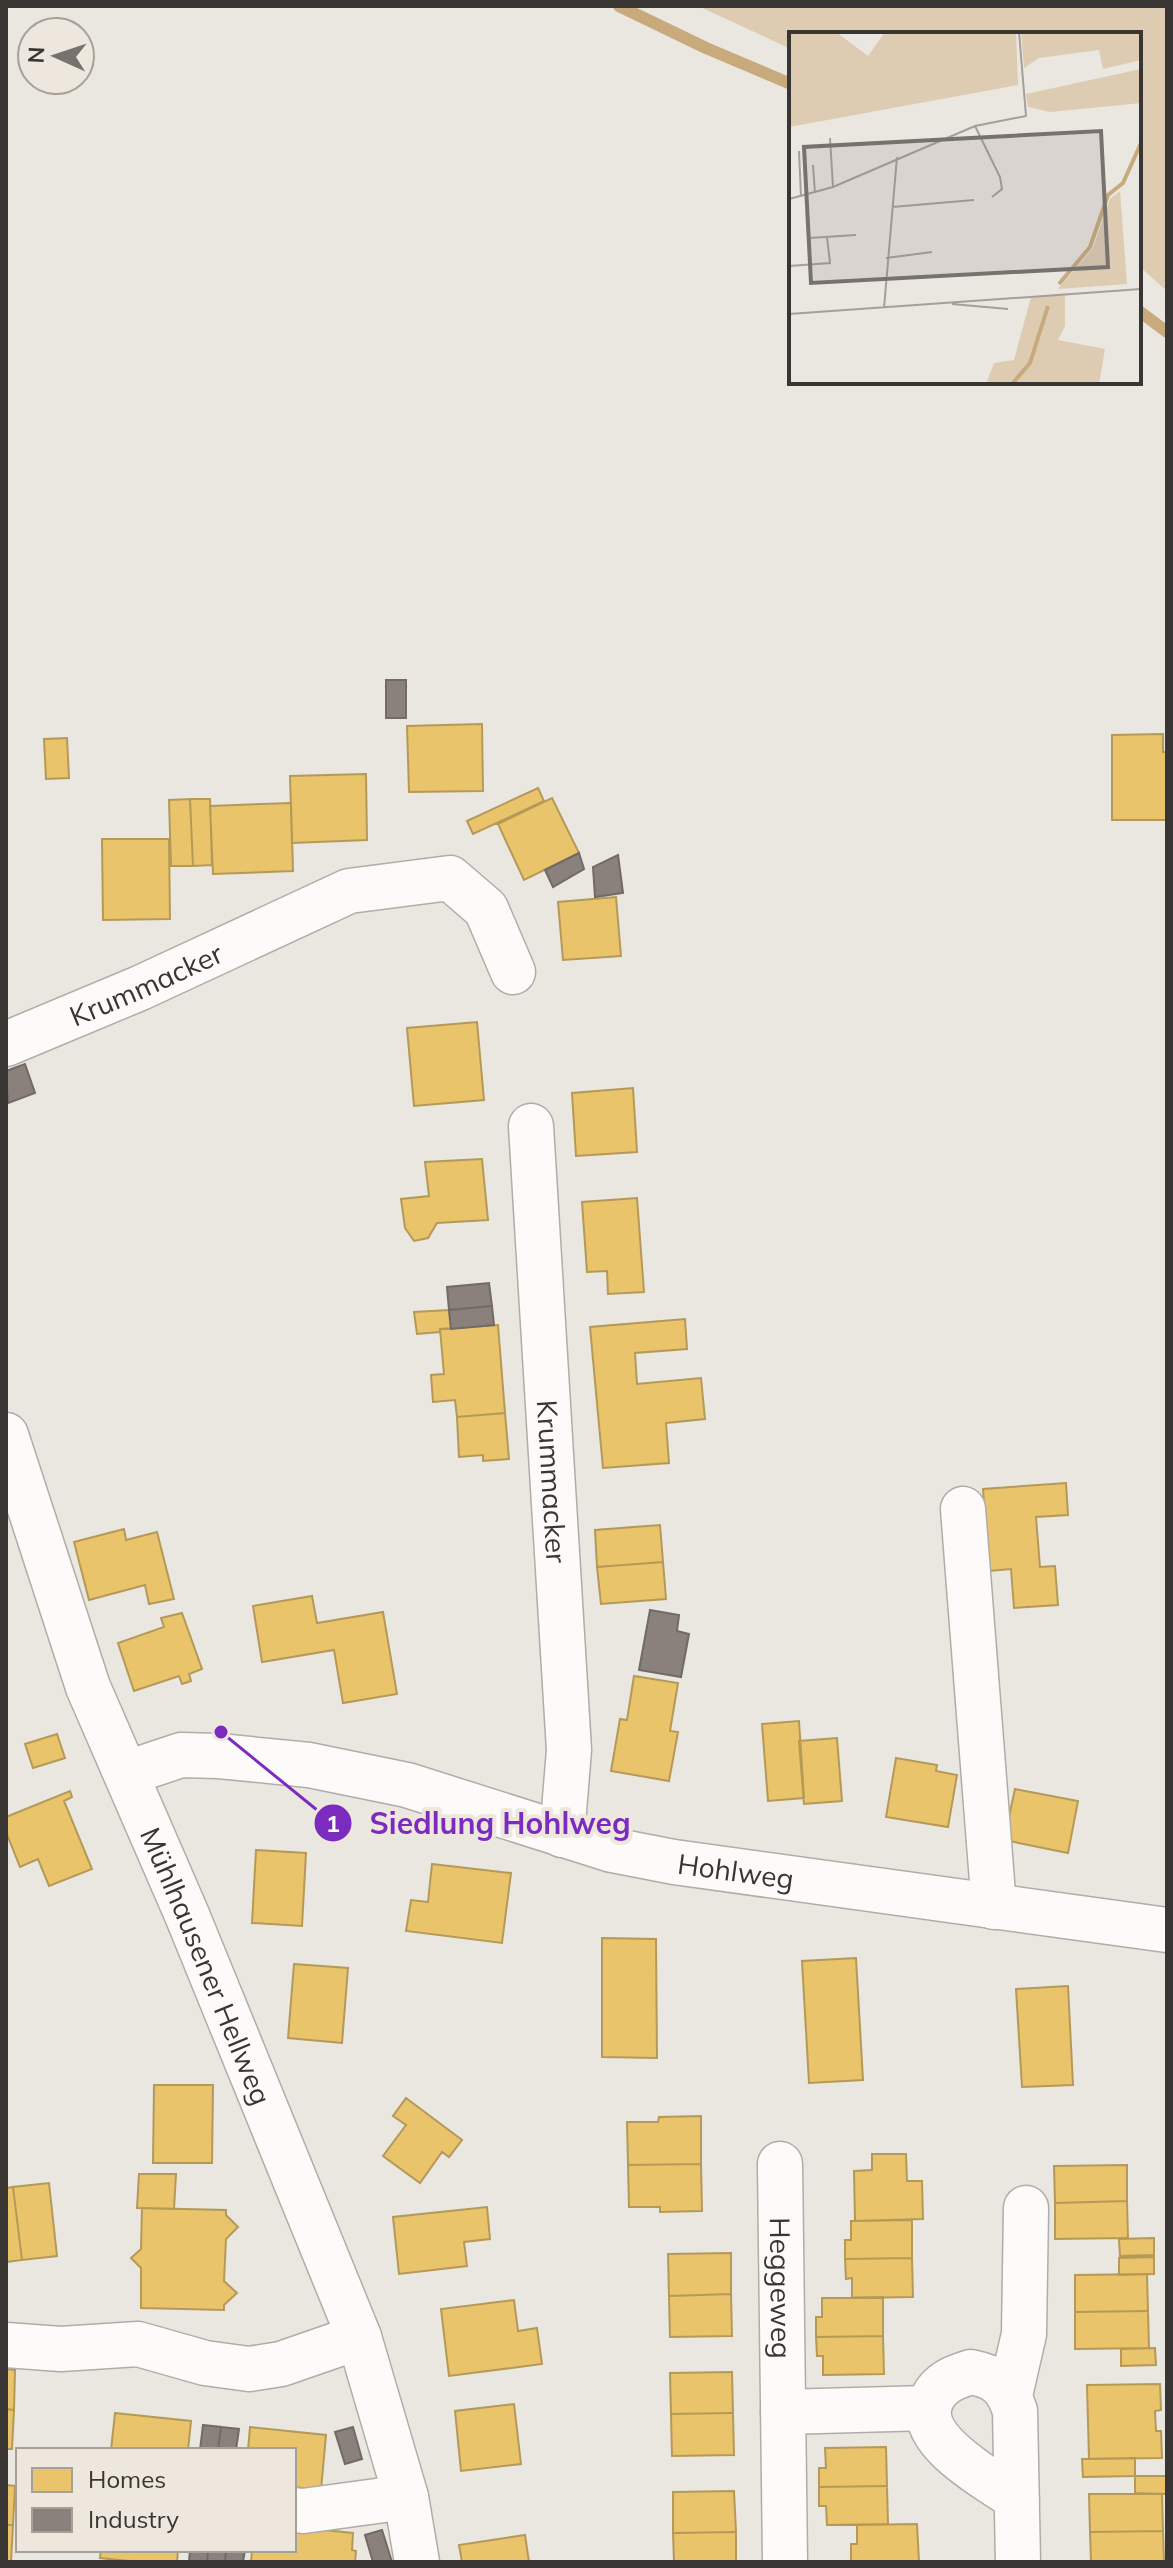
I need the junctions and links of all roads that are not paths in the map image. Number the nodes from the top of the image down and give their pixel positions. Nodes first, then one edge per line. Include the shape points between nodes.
1 (513, 972) dead end
2 (6, 1044) edge
3 (531, 1126) dead end
4 (6, 1435) edge
5 (963, 1509) dead end
6 (127, 1773) junction
7 (562, 1835) junction
8 (994, 1907) junction
9 (1167, 1930) edge
10 (780, 2164) dead end
11 (1026, 2208) dead end
12 (359, 2337) junction
13 (6, 2345) edge
14 (1010, 2395) junction
15 (928, 2408) junction
16 (783, 2412) junction
17 (406, 2497) junction
18 (1017, 2499) junction
19 (296, 2510) edge
20 (417, 2562) edge
21 (785, 2562) edge
22 (1018, 2562) edge

1 - 2 street, Krummacker via 486,909 450,878 349,891
3 - 7 street, Krummacker via 569,1750
4 - 6 street, Mühlhausener Hellweg via 88,1687
5 - 8 street
6 - 7 street, Hohlweg via 181,1755 309,1765 407,1785
6 - 12 street, Mühlhausener Hellweg
7 - 8 street, Hohlweg via 674,1862
8 - 9 street, Hohlweg
10 - 16 street, Heggeweg
11 - 14 street via 1024,2334
12 - 13 street via 281,2364 249,2369 138,2344 61,2349
12 - 17 street, Mühlhausener Hellweg
14 - 15 street via 1000,2381 971,2372 943,2383
14 - 18 street
15 - 16 street
15 - 18 street via 938,2439
16 - 21 street, Heggeweg
17 - 19 street
17 - 20 street, Mühlhausener Hellweg
18 - 22 street

